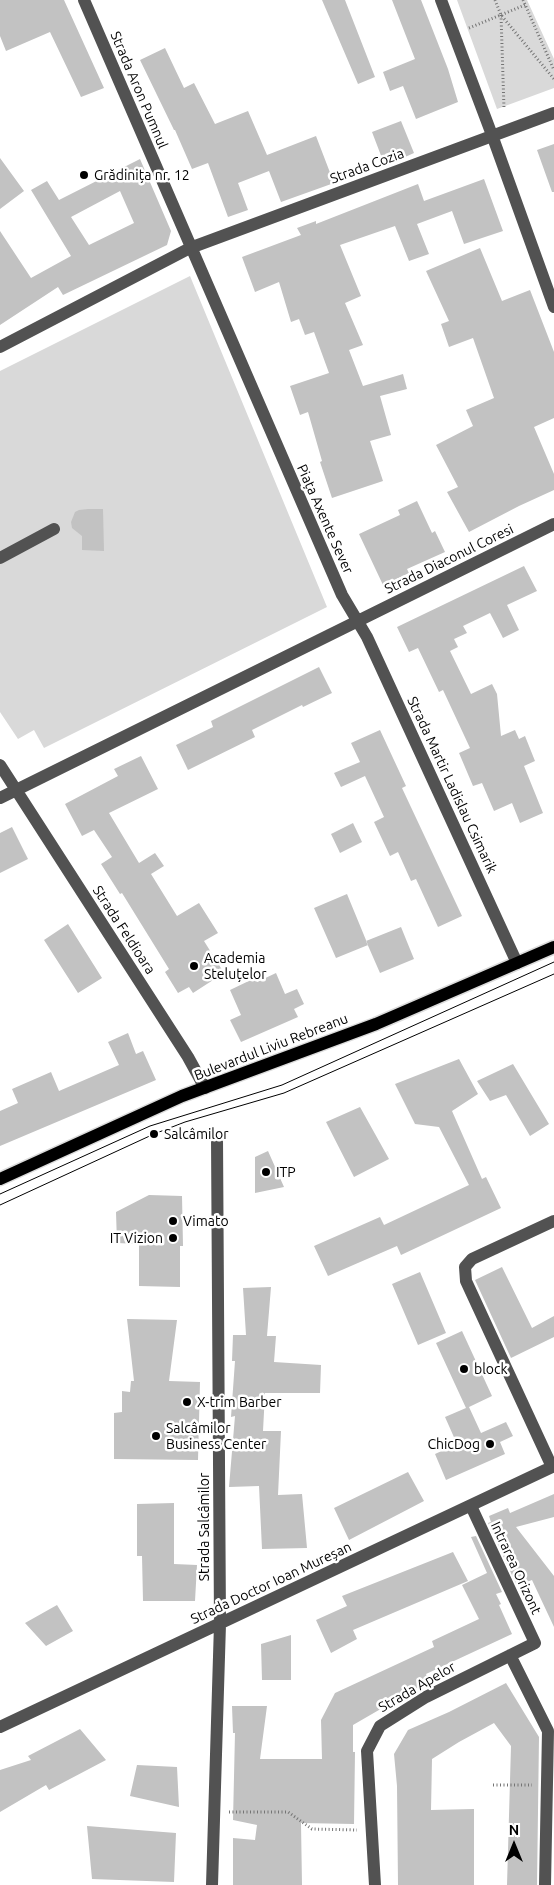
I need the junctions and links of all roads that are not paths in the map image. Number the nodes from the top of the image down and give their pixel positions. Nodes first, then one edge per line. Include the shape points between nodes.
1 (84, 0) edge
2 (442, 0) edge
3 (554, 112) edge
4 (492, 135) junction
5 (190, 248) junction
6 (554, 307) edge
7 (0, 347) edge
8 (554, 524) edge
9 (54, 529) dead end
10 (0, 558) edge
11 (358, 621) junction
12 (0, 765) edge
13 (16, 790) junction
14 (0, 798) edge
15 (554, 947) edge
16 (517, 964) junction
17 (205, 1088) junction
18 (217, 1138) dead end
19 (0, 1179) edge
20 (554, 1221) edge
21 (553, 1467) edge
22 (471, 1506) junction
23 (220, 1624) junction
24 (535, 1643) joint
25 (510, 1655) junction
26 (0, 1727) edge
27 (212, 1885) edge
28 (375, 1885) edge
29 (545, 1885) edge

1 - 5 street, Strada Aron Pumnul
2 - 4 street
3 - 4 street, Strada Cozia
4 - 5 street, Strada Cozia
4 - 6 street
5 - 7 street
5 - 11 street, Piața Axente Sever via 342,595
8 - 11 street, Strada Diaconul Coresi
9 - 10 street
11 - 13 street
11 - 16 street, Strada Martir Ladislau Csimarik
12 - 13 street
13 - 14 street
13 - 17 street, Strada Feldioara
15 - 16 main road, Bulevardul Liviu Rebreanu
16 - 17 main road, Bulevardul Liviu Rebreanu via 376,1024
17 - 19 main road, Bulevardul Liviu Rebreanu
18 - 23 street, Strada Salcâmilor
20 - 21 street via 472,1259 465,1267 466,1281
21 - 22 street, Strada Doctor Ioan Mureșan
22 - 23 street, Strada Doctor Ioan Mureșan
22 - 24 street, Intrarea Orizont
23 - 26 street, Strada Doctor Ioan Mureșan
23 - 27 street, Strada Salcâmilor
24 - 25 street, Strada Apelor
25 - 28 street, Strada Apelor via 426,1696 380,1726 367,1751
25 - 29 street via 548,1730

